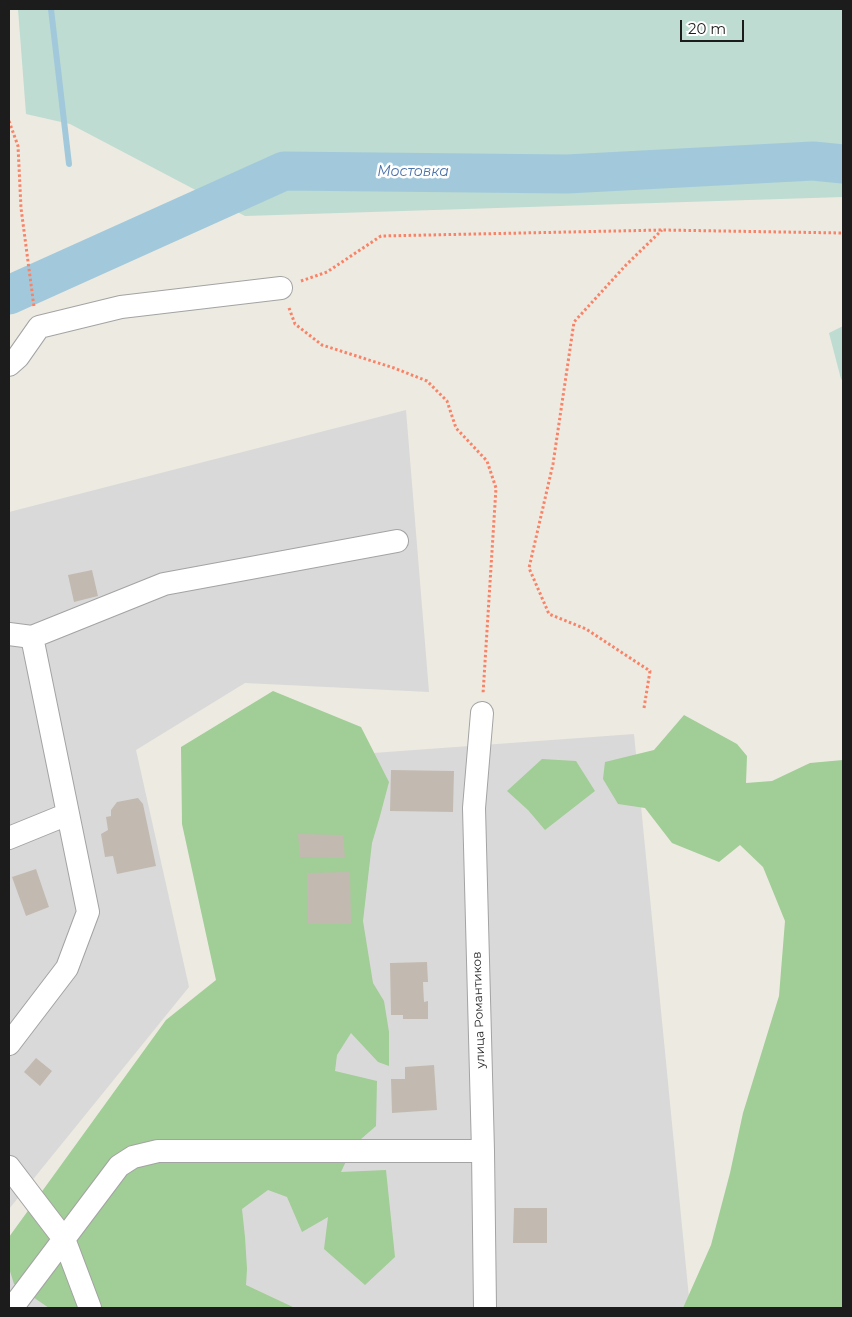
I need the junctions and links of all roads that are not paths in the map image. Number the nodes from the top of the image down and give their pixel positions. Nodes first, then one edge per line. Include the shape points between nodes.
1 (280, 288) road end
2 (9, 365) edge
3 (397, 541) dead end
4 (9, 634) edge
5 (32, 637) junction
6 (482, 713) road end
7 (68, 814) junction
8 (9, 838) edge
9 (9, 1044) edge
10 (483, 1151) junction
11 (9, 1167) edge
12 (64, 1239) junction
13 (12, 1308) edge
14 (90, 1308) edge
15 (485, 1308) edge

1 - 2 street via 121,307 39,327
3 - 5 street via 164,584
4 - 5 street
5 - 7 street
6 - 10 street, улица Романтиков via 474,808
7 - 8 street
7 - 9 street via 88,912 67,968
10 - 12 street via 158,1151 133,1157 119,1166
10 - 15 street, улица Романтиков
11 - 12 street
12 - 13 street
12 - 14 street

